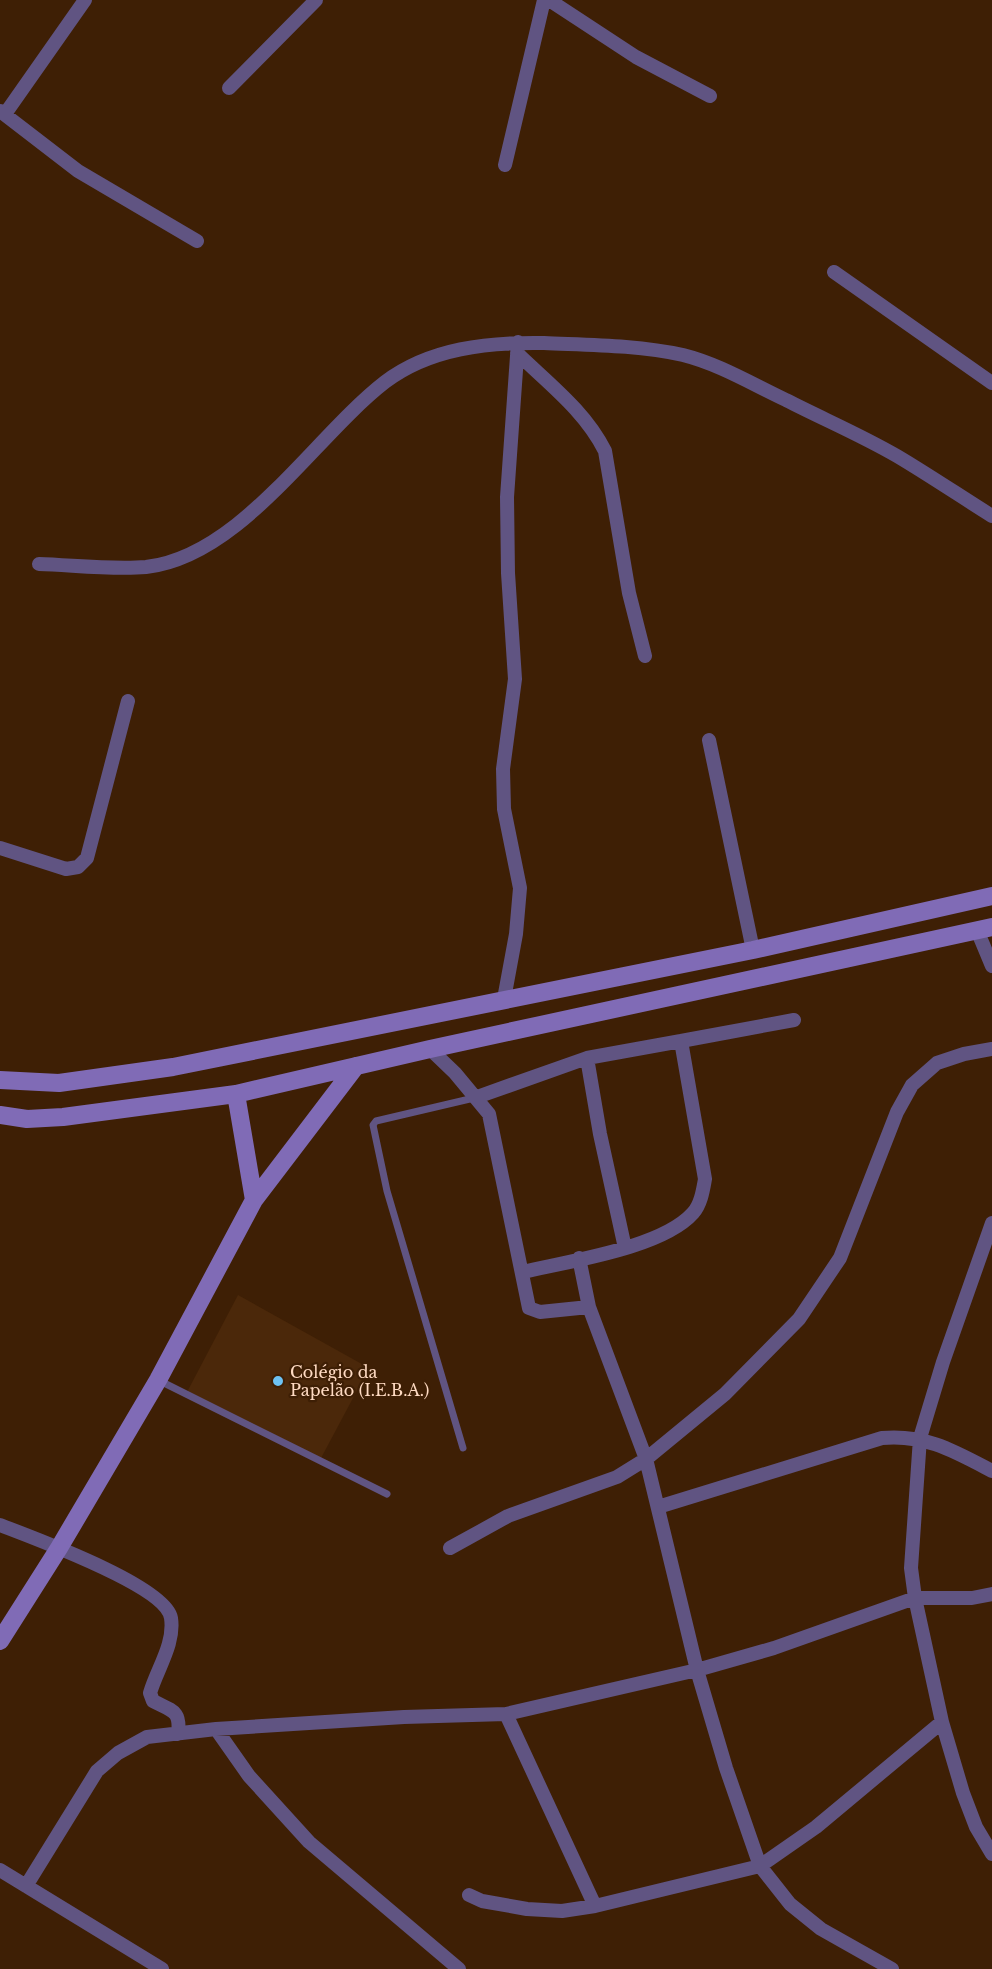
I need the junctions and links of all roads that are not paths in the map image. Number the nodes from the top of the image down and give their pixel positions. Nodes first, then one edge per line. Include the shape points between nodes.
1 (85, 0) edge
2 (316, 0) edge
3 (546, 0) edge
4 (229, 88) dead end
5 (710, 96) dead end
6 (2, 112) edge
7 (505, 165) dead end
8 (196, 241) dead end
9 (834, 272) dead end
10 (518, 348) junction
11 (992, 383) edge
12 (992, 516) edge
13 (39, 564) dead end
14 (645, 656) dead end
15 (129, 701) dead end
16 (709, 740) dead end
17 (0, 848) edge
18 (992, 896) edge
19 (984, 929) edge
20 (753, 950) junction
21 (992, 966) edge
22 (504, 999) junction
23 (794, 1020) dead end
24 (681, 1041) junction
25 (430, 1049) junction
26 (992, 1049) edge
27 (587, 1058) junction
28 (356, 1066) junction
29 (0, 1080) edge
30 (236, 1094) junction
31 (477, 1097) junction
32 (0, 1115) edge
33 (254, 1200) junction
34 (992, 1223) edge
35 (625, 1248) junction
36 (579, 1258) junction
37 (523, 1272) junction
38 (589, 1306) junction
39 (158, 1380) junction
40 (920, 1438) junction
41 (463, 1448) dead end
42 (646, 1459) junction
43 (992, 1471) edge
44 (387, 1494) dead end
45 (658, 1507) junction
46 (0, 1525) edge
47 (59, 1548) junction
48 (450, 1548) dead end
49 (992, 1594) edge
50 (915, 1598) junction
51 (0, 1641) edge
52 (697, 1670) junction
53 (506, 1714) junction
54 (942, 1722) junction
55 (216, 1729) junction
56 (178, 1734) junction
57 (992, 1854) edge
58 (760, 1866) junction
59 (0, 1870) edge
60 (26, 1886) junction
61 (469, 1896) dead end
62 (595, 1906) junction
63 (162, 1969) edge
64 (459, 1969) edge
65 (892, 1969) edge

1 - 6 street
2 - 4 street
3 - 5 street via 636,57
3 - 7 street
6 - 8 street via 78,171
9 - 11 street
10 - 12 street via 601,345 682,355 719,367 894,454
10 - 13 street via 452,349 388,380 364,399 262,503 182,557 146,567
10 - 14 street via 595,431 605,451 629,593
10 - 22 street via 507,497 516,678 503,769 504,808 520,888
15 - 17 street via 87,858 78,867 66,869
16 - 20 street
18 - 20 street
19 - 21 street
19 - 25 street
20 - 22 street
22 - 29 street via 173,1067 58,1083
23 - 24 street
24 - 27 street
24 - 35 street via 705,1179 701,1197 694,1212 681,1224
25 - 28 street
25 - 31 street
26 - 42 street via 937,1063 912,1085 897,1112 840,1258 799,1319 725,1394
27 - 31 street
27 - 35 street
28 - 30 street
28 - 33 street
30 - 32 street via 63,1117 27,1119
30 - 33 street
31 - 37 street via 489,1114
31 - 41 lane via 376,1121 373,1125 387,1191
33 - 39 street
34 - 40 street
35 - 36 street
36 - 37 street
36 - 38 street
37 - 38 street via 529,1308 540,1312
38 - 42 street
39 - 44 lane
39 - 47 street
40 - 43 street
40 - 45 street via 882,1438
40 - 50 street via 911,1568
42 - 45 street
42 - 48 street via 617,1477 508,1516
45 - 52 street
46 - 47 street
47 - 51 street
47 - 56 street via 143,1589 160,1600 171,1615 172,1630 150,1693 153,1701 177,1714
49 - 50 street
50 - 52 street via 774,1648
50 - 54 street
52 - 53 street
52 - 58 street
53 - 55 street
53 - 62 street
54 - 57 street via 963,1793
54 - 58 street via 816,1827
55 - 56 street
55 - 64 street via 249,1776 309,1842
56 - 60 street via 147,1737 118,1753 97,1772
58 - 62 street
58 - 65 street via 790,1904 821,1929
59 - 60 street
60 - 63 street
61 - 62 street via 527,1909 562,1911

